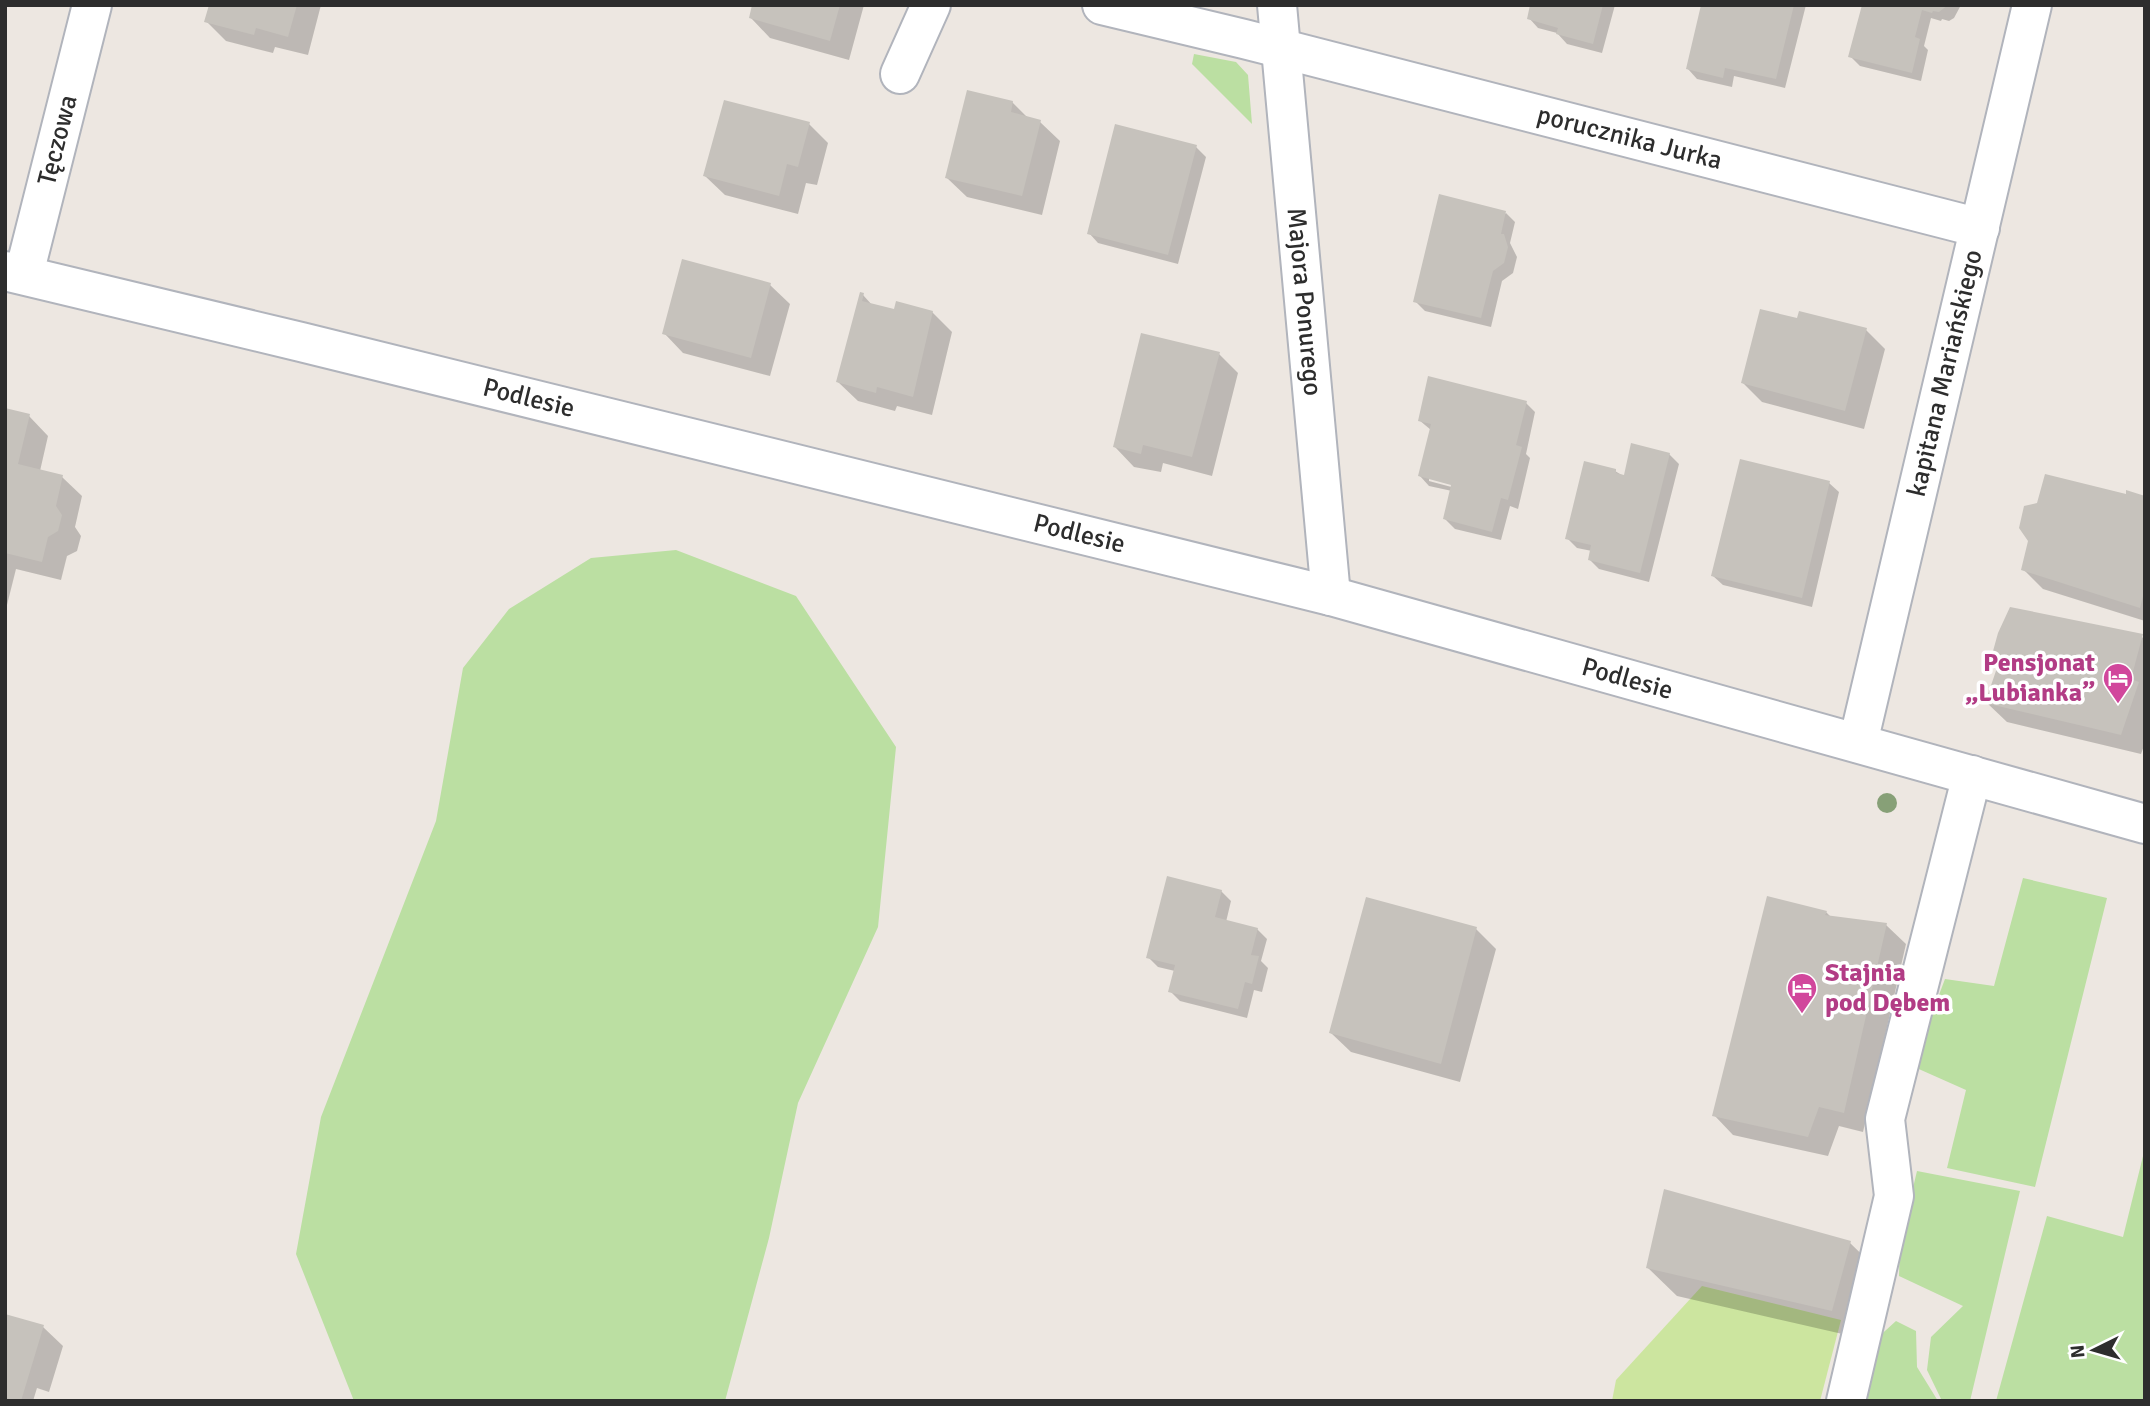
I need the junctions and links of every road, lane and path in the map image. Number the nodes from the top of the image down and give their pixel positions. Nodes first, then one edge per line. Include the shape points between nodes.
1 (92, 5) edge
2 (931, 5) edge
3 (1102, 5) edge
4 (1277, 5) edge
5 (2032, 5) edge
6 (1280, 49) junction
7 (900, 74) dead end
8 (1980, 228) junction
9 (15, 273) edge
10 (1331, 596) junction
11 (1858, 743) junction
12 (1972, 775) junction
13 (2145, 824) edge
14 (1846, 1401) edge

1 - 9 street, Tęczowa
2 - 7 street
3 - 6 street, porucznika Jurka
4 - 6 street, Majora Ponurego
5 - 8 street, kapitana Mariańskiego
6 - 8 street, porucznika Jurka
6 - 10 street, Majora Ponurego
8 - 11 street, kapitana Mariańskiego
9 - 10 street, Podlesie
10 - 11 street, Podlesie
11 - 12 street, Podlesie
12 - 13 street, Podlesie
12 - 14 street via 1885,1119 1894,1196

